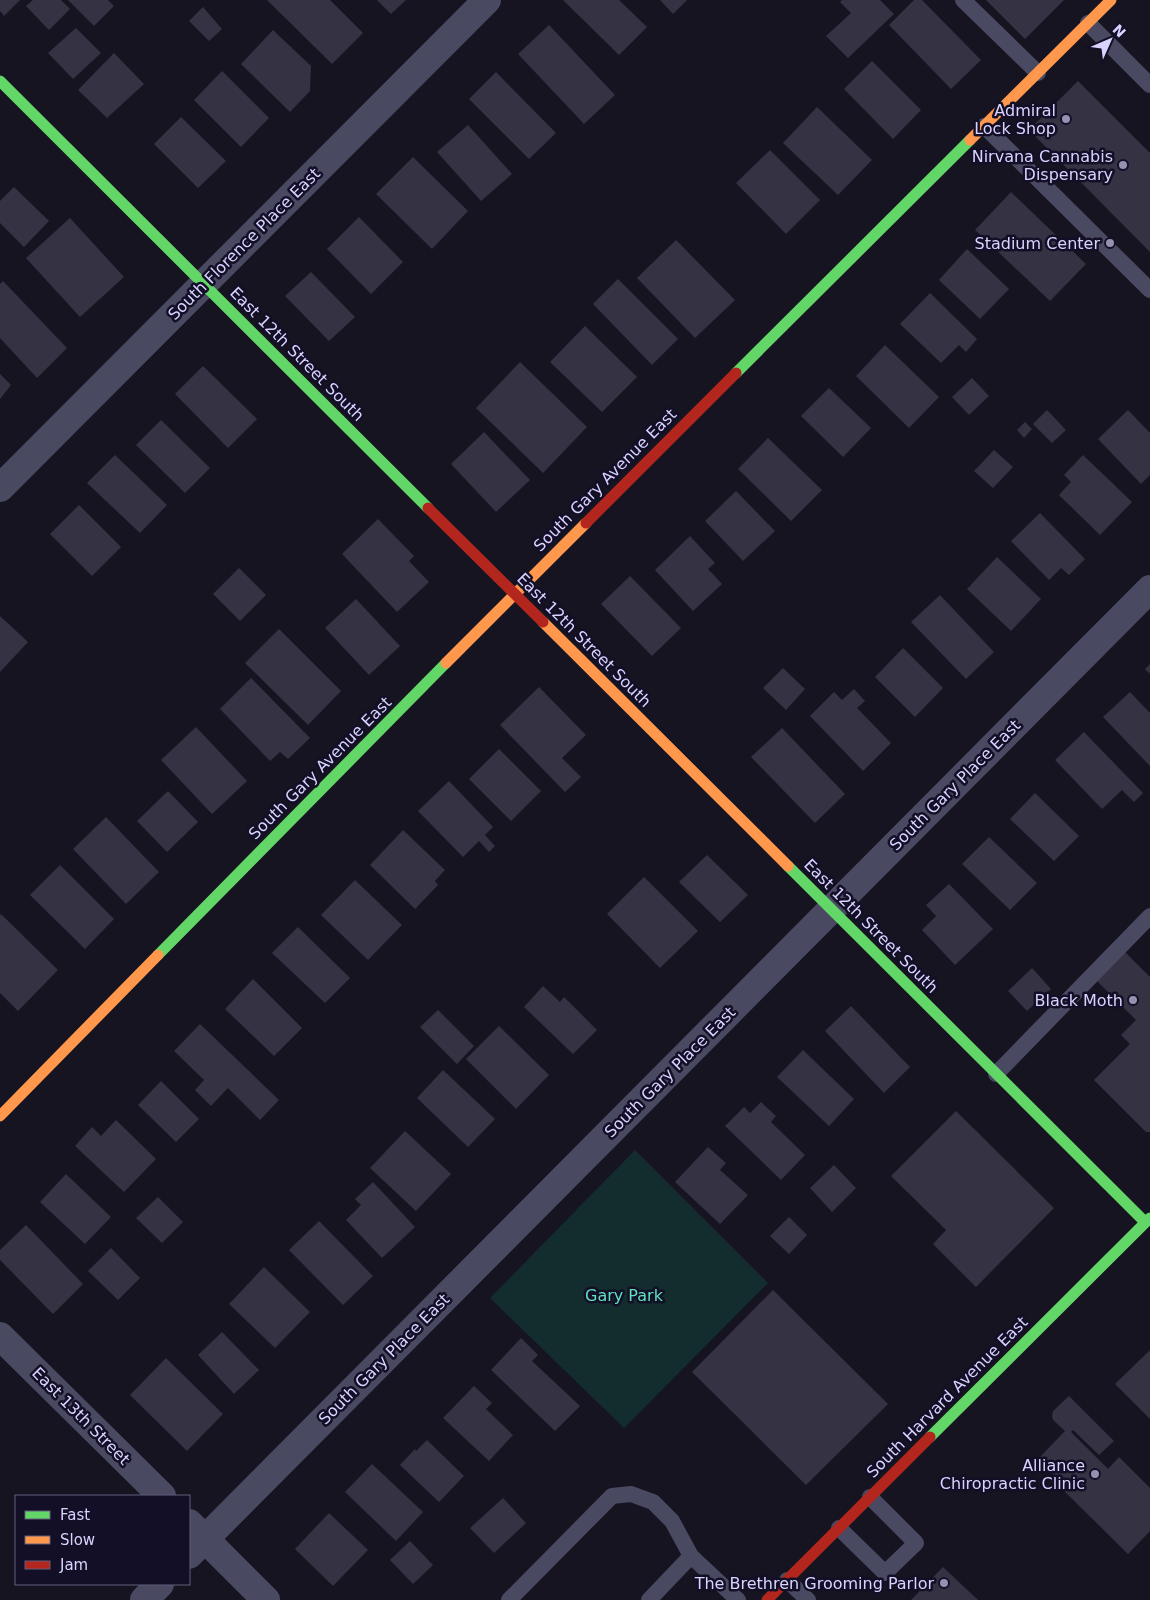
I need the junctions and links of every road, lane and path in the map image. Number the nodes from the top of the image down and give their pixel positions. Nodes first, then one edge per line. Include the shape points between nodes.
1 (487, 0) edge
2 (963, 0) edge
3 (1111, 0) edge
4 (1088, 23) junction
5 (1038, 73) junction
6 (0, 81) edge
7 (1150, 85) edge
8 (984, 126) junction
9 (204, 283) junction
10 (1150, 290) edge
11 (0, 488) edge
12 (1150, 589) edge
13 (514, 594) junction
14 (832, 910) junction
15 (1149, 920) edge
16 (996, 1074) junction
17 (0, 1116) edge
18 (1148, 1222) edge
19 (0, 1336) edge
20 (161, 1495) edge
21 (870, 1497) junction
22 (839, 1528) junction
23 (194, 1539) edge
24 (691, 1556) junction
25 (159, 1585) edge
26 (780, 1592) edge
27 (144, 1600) edge
28 (266, 1600) edge
29 (509, 1600) edge
30 (649, 1600) edge
31 (738, 1600) edge
32 (808, 1600) edge

1 - 9 street, South Florence Place East
2 - 5 lane
3 - 4 street, South Gary Avenue East
4 - 5 street, South Gary Avenue East
4 - 7 lane
5 - 8 street, South Gary Avenue East
6 - 9 street, East 12th Street South
8 - 10 lane
8 - 13 street, South Gary Avenue East
9 - 11 street, South Florence Place East
9 - 13 street, East 12th Street South
12 - 14 street, South Gary Place East
13 - 14 street, East 12th Street South
13 - 17 street, South Gary Avenue East
14 - 16 street, East 12th Street South
14 - 23 street, South Gary Place East
15 - 16 lane
16 - 18 street, East 12th Street South
18 - 21 street, South Harvard Avenue East
19 - 20 street, East 13th Street
21 - 22 street, South Harvard Avenue East
21 - 22 lane via 916,1542 885,1573
22 - 26 street, South Harvard Avenue East
23 - 28 street
24 - 29 lane via 672,1521 653,1502 631,1494 612,1496
24 - 30 lane
24 - 31 lane
25 - 27 street
26 - 32 lane

